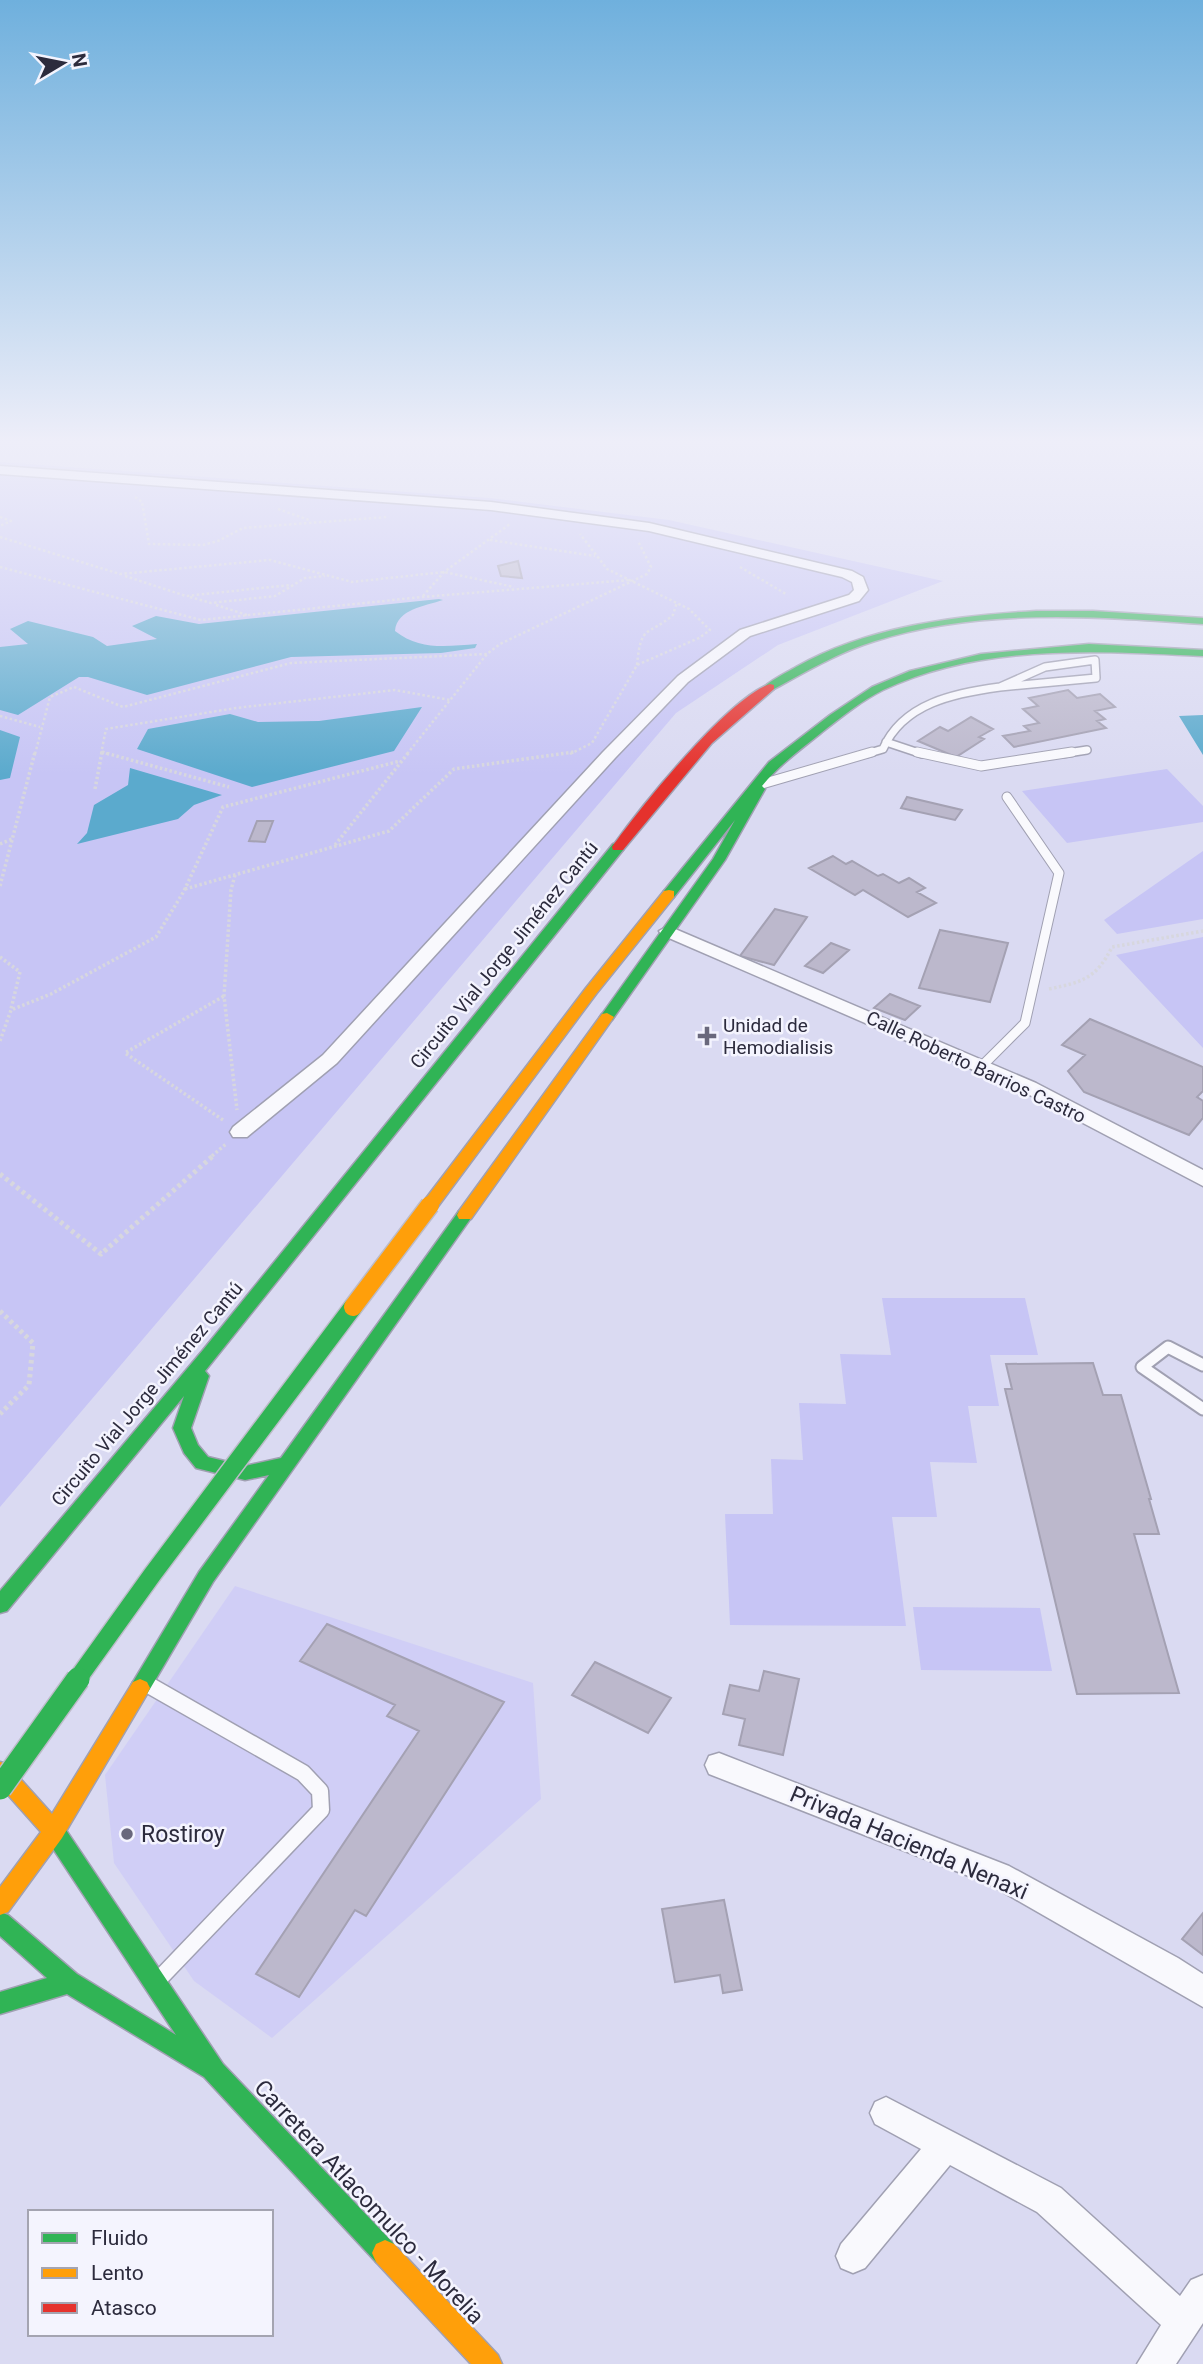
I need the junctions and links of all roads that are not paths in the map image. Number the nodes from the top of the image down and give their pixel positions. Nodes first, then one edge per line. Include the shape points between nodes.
1 (764, 554) edge
2 (1203, 621) edge
3 (1203, 653) edge
4 (999, 688) junction
5 (886, 742) junction
6 (1087, 750) dead end
7 (773, 765) junction
8 (762, 784) junction
9 (1007, 797) dead end
10 (668, 931) junction
11 (982, 1066) junction
12 (240, 1132) road end
13 (1203, 1178) edge
14 (209, 1354) junction
15 (1203, 1365) edge
16 (1203, 1409) edge
17 (286, 1464) junction
18 (0, 1605) edge
19 (143, 1682) junction
20 (719, 1765) dead end
21 (0, 1771) edge
22 (0, 1788) edge
23 (54, 1831) junction
24 (0, 1905) edge
25 (0, 1922) edge
26 (69, 1982) junction
27 (155, 1983) junction
28 (1203, 1992) edge
29 (0, 2003) edge
30 (215, 2072) junction
31 (886, 2113) dead end
32 (945, 2145) junction
33 (853, 2256) dead end
34 (1203, 2292) edge
35 (1183, 2322) junction
36 (489, 2364) edge
37 (1155, 2364) edge

1 - 12 street via 847,574 858,580 861,590 854,598 745,633 683,679 330,1059
2 - 14 main road, Circuito Vial Jorge Jiménez Cantú via 1055,614 923,627 870,640 816,662 761,694 722,726 647,811
3 - 7 main road via 1058,648 935,667 876,689
4 - 4 lane via 1096,678 1095,660 1046,666 1022,673
4 - 5 lane via 962,693 924,706 894,727
5 - 6 lane via 934,758 981,766
5 - 8 lane via 883,749
7 - 8 main road
7 - 22 main road, bridge via 590,991 152,1575
8 - 10 main road via 719,860
9 - 11 lane via 1059,873 1025,1023
10 - 11 street, Calle Roberto Barrios Castro
10 - 17 main road
11 - 13 street, Calle Roberto Barrios Castro
14 - 17 main road via 182,1428 190,1448 202,1463 245,1472
14 - 18 main road, Circuito Vial Jorge Jiménez Cantú
15 - 16 lane via 1168,1347 1142,1367
17 - 19 main road via 206,1577
19 - 23 main road
19 - 27 lane via 303,1773 320,1791 321,1810
20 - 28 street, Privada Hacienda Nenaxi via 999,1875
21 - 23 main road, Carretera Atlacomulco - Morelia
23 - 24 main road
23 - 27 main road, Carretera Atlacomulco - Morelia
25 - 26 main road, Carretera Atlacomulco - Morelia
26 - 29 main road
26 - 30 main road, Carretera Atlacomulco - Morelia
27 - 30 main road, Carretera Atlacomulco - Morelia
30 - 36 main road, Carretera Atlacomulco - Morelia
31 - 32 street
32 - 33 street
32 - 35 street via 1049,2200
34 - 35 street
35 - 37 street

